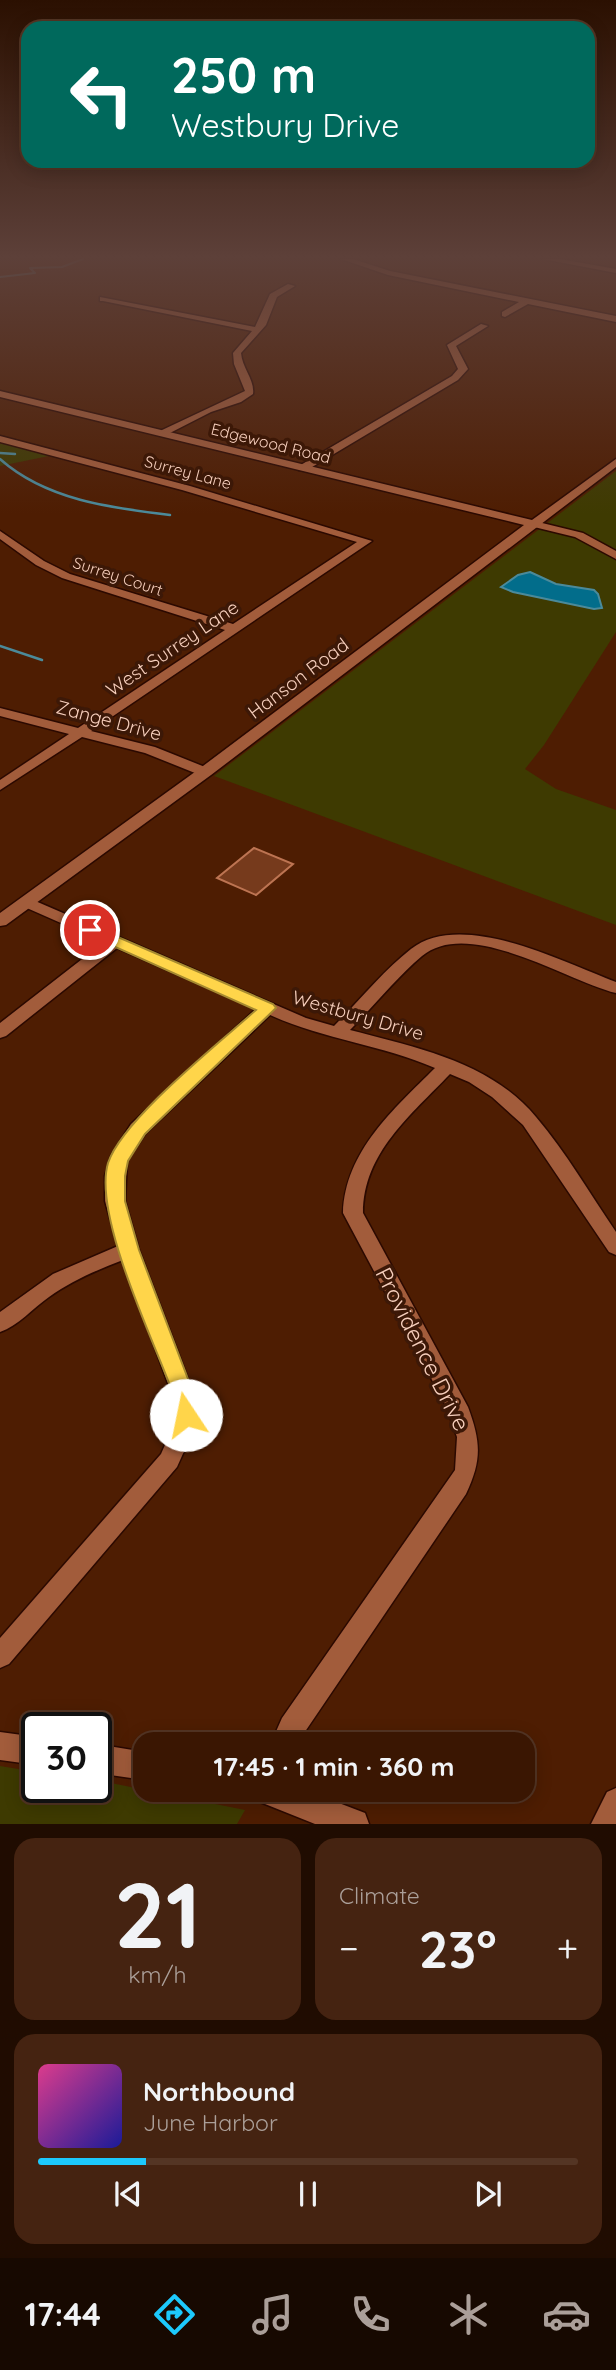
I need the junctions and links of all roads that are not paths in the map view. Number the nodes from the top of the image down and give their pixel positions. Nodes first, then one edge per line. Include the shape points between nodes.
1 (244, 344) edge
2 (453, 344) edge
3 (0, 394) edge
4 (163, 433) junction
5 (0, 439) edge
6 (616, 462) edge
7 (303, 468) junction
8 (534, 524) junction
9 (0, 534) edge
10 (366, 541) joint
11 (616, 556) edge
12 (235, 629) junction
13 (0, 712) edge
14 (84, 731) junction
15 (205, 772) junction
16 (0, 786) edge
17 (26, 902) junction
18 (0, 921) edge
19 (115, 942) junction
20 (616, 988) edge
21 (267, 1008) junction
22 (0, 1032) edge
23 (338, 1032) junction
24 (448, 1066) junction
25 (616, 1247) edge
26 (129, 1250) junction
27 (0, 1324) edge
28 (0, 1656) edge
29 (289, 1732) edge
30 (0, 1746) edge
31 (21, 1749) edge
32 (112, 1761) edge
33 (133, 1764) edge
34 (616, 1801) edge
35 (298, 1802) edge
36 (354, 1824) edge
37 (604, 1824) edge

1 - 4 street via 236,358 250,392
2 - 7 street via 463,369 455,378
3 - 4 street, Edgewood Road
4 - 7 street, Edgewood Road
5 - 10 street, Surrey Lane
6 - 8 street, Hanson Road
7 - 8 street, Edgewood Road
8 - 11 street via 579,535
8 - 15 street, Hanson Road
9 - 12 street, Surrey Court via 66,576
10 - 12 street, West Surrey Lane
12 - 14 street, West Surrey Lane
13 - 14 street, Zange Drive
14 - 15 street, Zange Drive
14 - 16 street, West Surrey Lane
15 - 17 street, Hanson Road
17 - 18 street, Hanson Road
17 - 19 street, Westbury Drive
19 - 21 street, Westbury Drive
19 - 22 street
20 - 23 street via 491,941 447,938 418,951
21 - 23 street, Westbury Drive
21 - 26 street via 148,1118 118,1161 113,1188
23 - 24 street, Westbury Drive via 389,1044
24 - 25 street, Westbury Drive via 498,1093 529,1120
24 - 29 street, Providence Drive via 366,1155 351,1198 353,1213 457,1407 468,1437 466,1470 443,1513
26 - 27 street via 59,1279
26 - 28 street via 185,1400 180,1440 143,1493
30 - 31 street
32 - 33 street
34 - 37 street
35 - 36 street

